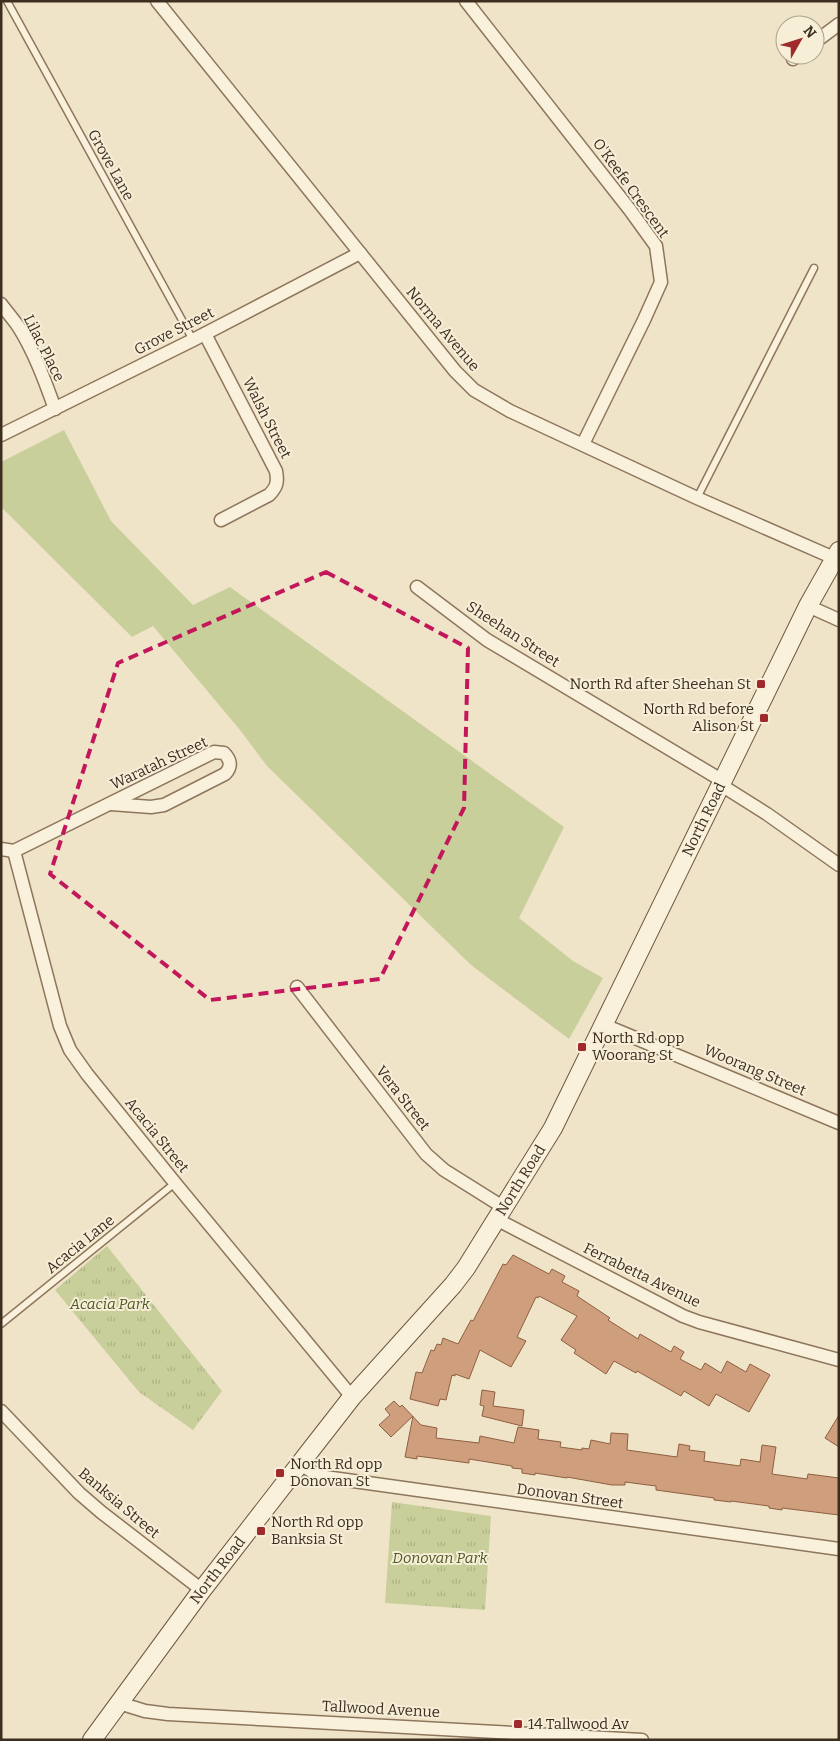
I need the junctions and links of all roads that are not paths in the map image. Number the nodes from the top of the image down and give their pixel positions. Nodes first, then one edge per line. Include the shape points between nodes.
1 (7, 1) edge
2 (157, 1) edge
3 (466, 1) edge
4 (839, 24) edge
5 (825, 34) edge
6 (360, 253) junction
7 (814, 268) dead end
8 (1, 304) edge
9 (205, 334) junction
10 (193, 340) junction
11 (55, 409) junction
12 (1, 435) edge
13 (583, 444) junction
14 (697, 498) junction
15 (221, 520) dead end
16 (836, 554) edge
17 (417, 587) dead end
18 (808, 606) junction
19 (839, 620) edge
20 (722, 783) junction
21 (111, 804) junction
22 (8, 850) edge
23 (839, 865) edge
24 (298, 987) dead end
25 (604, 1025) junction
26 (839, 1123) edge
27 (175, 1183) junction
28 (499, 1213) junction
29 (1, 1324) edge
30 (839, 1360) edge
31 (352, 1397) junction
32 (1, 1411) edge
33 (300, 1464) junction
34 (839, 1550) edge
35 (202, 1590) junction
36 (119, 1703) junction
37 (92, 1740) edge
38 (642, 1740) edge

1 - 10 lane, Grove Lane
2 - 6 street, Norma Avenue
3 - 13 street, O'Keefe Crescent via 656,246 661,282
4 - 5 street
6 - 9 street, Grove Street
6 - 13 street, Norma Avenue via 474,390 510,412
7 - 14 lane
8 - 11 street, Lilac Place via 31,351
9 - 10 street, Grove Street
9 - 15 street, Walsh Street via 276,471 278,482 269,494
10 - 11 street, Grove Street
11 - 12 street, Grove Street
13 - 14 street, Norma Avenue
14 - 16 street, Norma Avenue
16 - 18 street, North Road
17 - 20 street, Sheehan Street via 487,640
18 - 19 street
18 - 20 street, North Road
20 - 23 street, Sheehan Street
20 - 25 street, North Road
21 - 21 street, Waratah Street via 164,805 225,774 229,770 228,757 214,752
21 - 22 street, Waratah Street
22 - 27 street, Acacia Street via 70,1050
24 - 28 street, Vera Street via 426,1154
25 - 26 street, Woorang Street
25 - 28 street, North Road via 553,1128
27 - 29 lane, Acacia Lane
27 - 31 street, Acacia Street
28 - 30 street, Ferrabetta Avenue via 683,1316
28 - 31 street, North Road via 459,1277
31 - 33 street, North Road
32 - 35 street, Banksia Street via 100,1512
33 - 34 street, Donovan Street via 320,1476 332,1478
33 - 35 street, North Road
35 - 36 street, North Road
36 - 37 street, North Road
36 - 38 street, Tallwood Avenue via 168,1714

